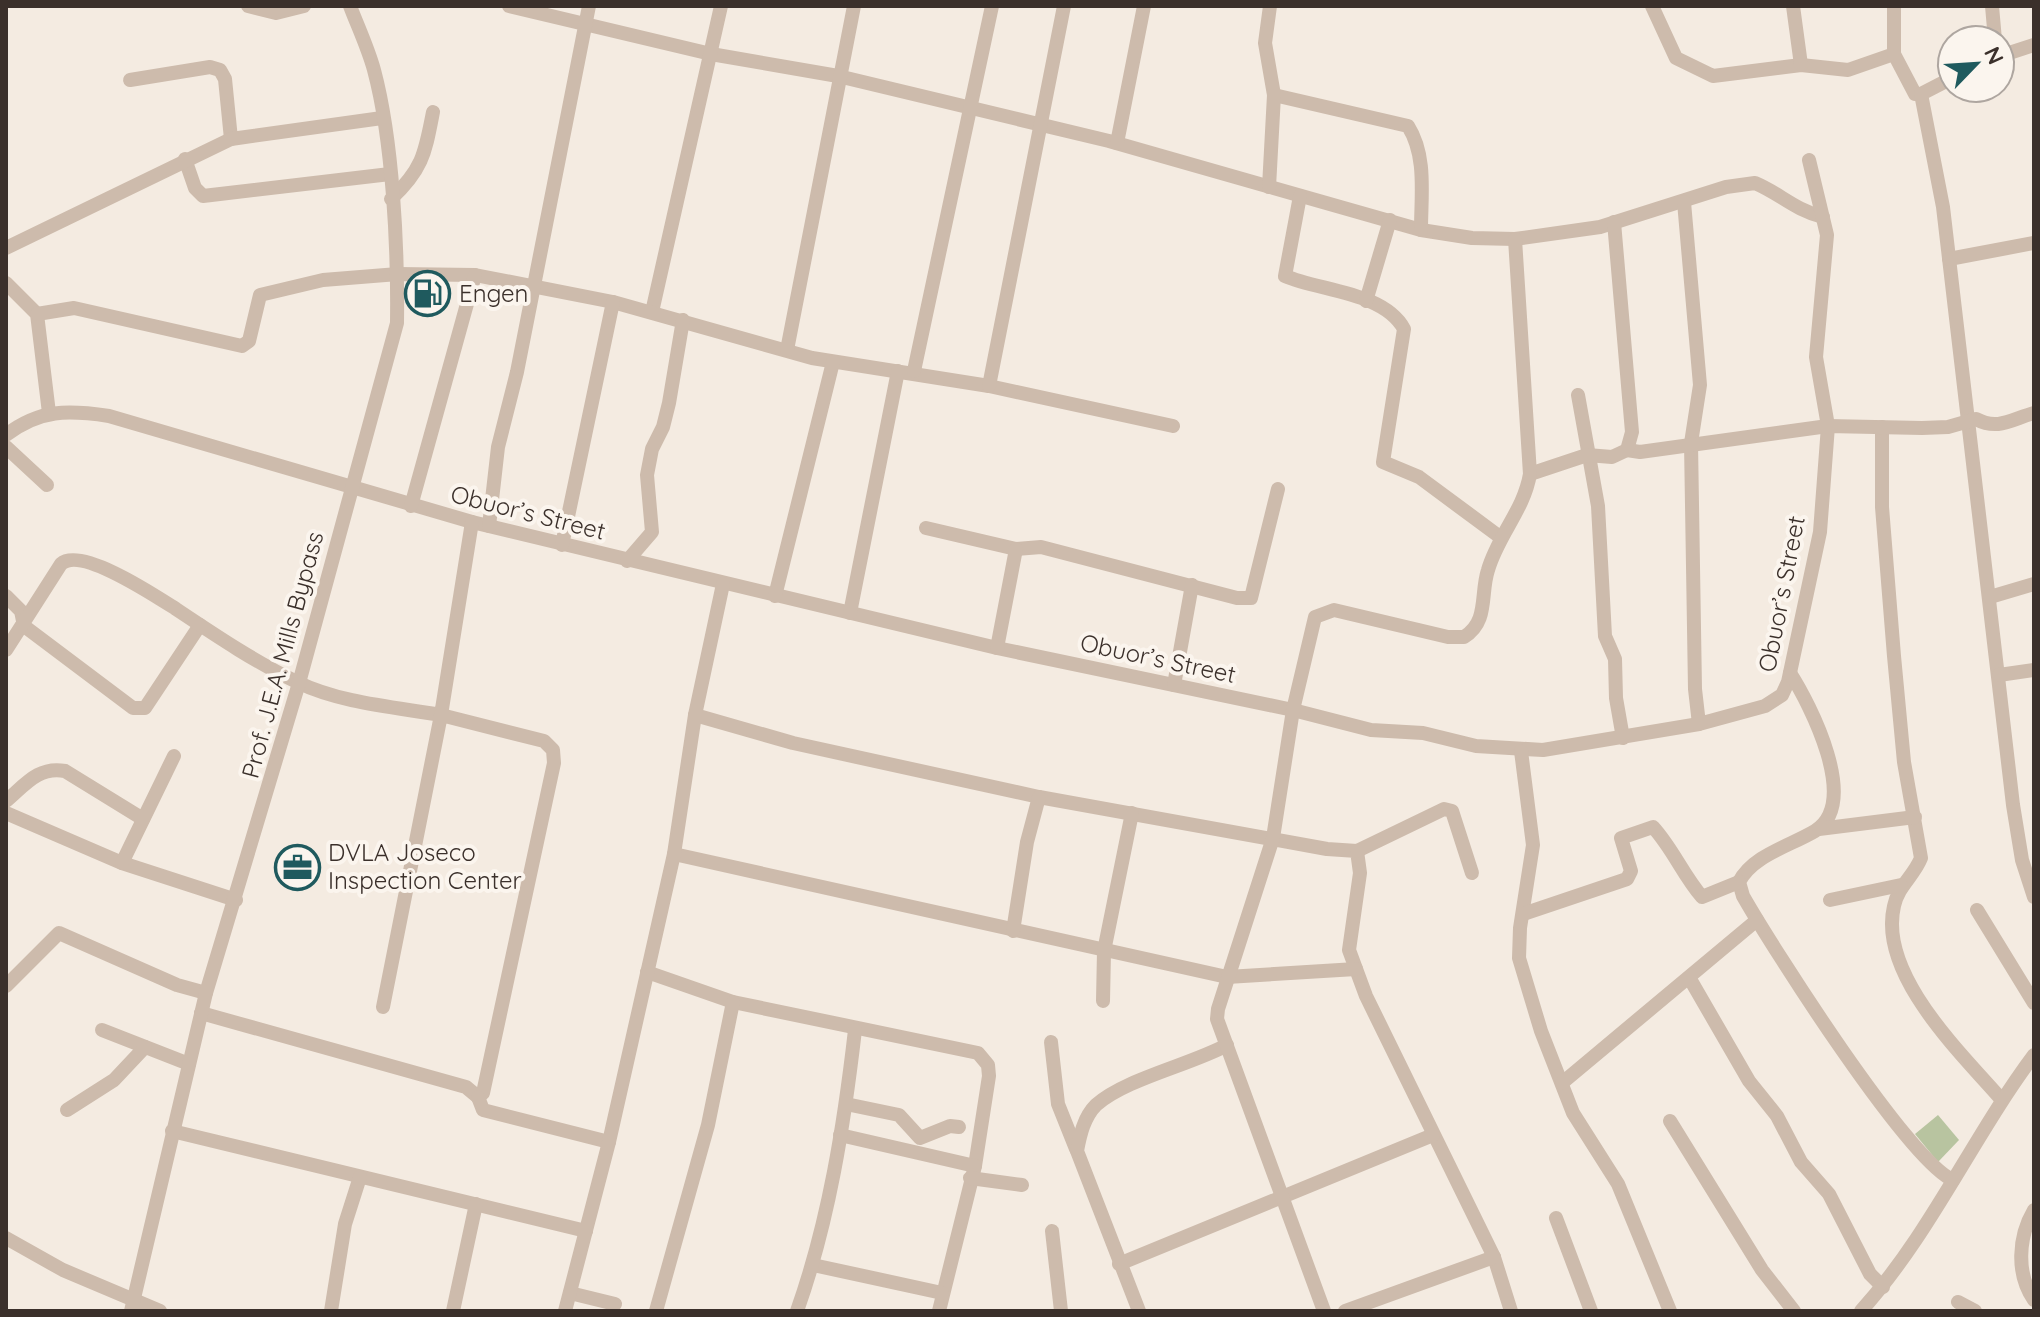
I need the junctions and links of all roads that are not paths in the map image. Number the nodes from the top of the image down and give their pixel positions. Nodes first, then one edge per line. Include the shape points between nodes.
1 (248, 6) edge
2 (304, 6) edge
3 (350, 6) edge
4 (509, 6) edge
5 (589, 6) edge
6 (721, 6) edge
7 (854, 6) edge
8 (992, 6) edge
9 (1064, 6) edge
10 (1144, 6) edge
11 (1270, 6) edge
12 (1652, 6) edge
13 (1793, 6) edge
14 (1894, 6) edge
15 (586, 26) junction
16 (711, 54) junction
17 (1894, 54) junction
18 (1801, 65) junction
19 (838, 76) junction
20 (130, 80) dead end
21 (1936, 86) edge
22 (1921, 94) junction
23 (1274, 95) junction
24 (969, 108) junction
25 (433, 112) dead end
26 (382, 118) junction
27 (1039, 123) junction
28 (231, 139) junction
29 (1117, 143) junction
30 (185, 159) junction
31 (1809, 160) dead end
32 (390, 174) junction
33 (1269, 187) junction
34 (1300, 196) junction
35 (391, 199) junction
36 (1684, 202) junction
37 (1823, 217) junction
38 (1390, 220) junction
39 (1614, 222) junction
40 (1421, 230) junction
41 (1515, 239) junction
42 (2034, 243) edge
43 (6, 248) edge
44 (1949, 259) junction
45 (398, 274) junction
46 (475, 275) junction
47 (6, 283) edge
48 (533, 286) junction
49 (1366, 301) junction
50 (613, 302) junction
51 (652, 312) junction
52 (37, 314) junction
53 (683, 320) junction
54 (787, 350) junction
55 (833, 362) junction
56 (898, 371) junction
57 (914, 371) junction
58 (989, 386) junction
59 (1578, 395) dead end
60 (49, 413) junction
61 (2034, 413) edge
62 (1968, 422) junction
63 (1173, 426) dead end
64 (1828, 426) junction
65 (1882, 427) junction
66 (6, 435) edge
67 (1691, 443) junction
68 (6, 447) edge
69 (1627, 450) junction
70 (1587, 455) junction
71 (1530, 474) junction
72 (47, 485) dead end
73 (351, 488) junction
74 (1278, 489) dead end
75 (411, 506) junction
76 (472, 522) junction
77 (489, 526) junction
78 (926, 528) dead end
79 (1500, 537) junction
80 (562, 545) junction
81 (1016, 549) junction
82 (627, 561) junction
83 (723, 584) junction
84 (2034, 584) edge
85 (1192, 585) junction
86 (6, 596) edge
87 (775, 596) junction
88 (1990, 597) junction
89 (850, 613) junction
90 (200, 625) junction
91 (24, 626) junction
92 (997, 648) junction
93 (6, 650) edge
94 (2034, 670) edge
95 (1790, 673) junction
96 (1999, 675) junction
97 (299, 683) junction
98 (1174, 685) junction
99 (1293, 710) junction
100 (441, 715) junction
101 (695, 715) junction
102 (1699, 724) junction
103 (1623, 738) junction
104 (1521, 751) junction
105 (174, 756) dead end
106 (1039, 797) junction
107 (6, 801) edge
108 (6, 813) edge
109 (1132, 813) junction
110 (1915, 817) junction
111 (143, 819) junction
112 (1819, 829) junction
113 (1273, 838) junction
114 (1357, 851) junction
115 (674, 854) junction
116 (122, 863) junction
117 (1472, 873) dead end
118 (1739, 882) junction
119 (1901, 885) junction
120 (2034, 897) edge
121 (236, 900) junction
122 (1830, 900) dead end
123 (1977, 910) dead end
124 (1523, 914) junction
125 (1757, 920) junction
126 (1013, 931) junction
127 (1104, 951) junction
128 (1356, 969) junction
129 (647, 972) junction
130 (1227, 977) junction
131 (1690, 979) junction
132 (6, 986) edge
133 (206, 993) junction
134 (1103, 1001) dead end
135 (733, 1002) junction
136 (2034, 1003) edge
137 (383, 1007) dead end
138 (201, 1013) junction
139 (102, 1030) dead end
140 (855, 1030) junction
141 (1051, 1042) dead end
142 (1227, 1045) junction
143 (145, 1047) junction
144 (2034, 1055) edge
145 (189, 1064) junction
146 (1562, 1083) junction
147 (478, 1097) junction
148 (2001, 1099) junction
149 (846, 1104) junction
150 (67, 1110) dead end
151 (1670, 1121) dead end
152 (959, 1127) dead end
153 (172, 1131) junction
154 (840, 1135) junction
155 (1433, 1135) junction
156 (609, 1142) junction
157 (1077, 1151) junction
158 (973, 1172) junction
159 (360, 1177) junction
160 (1953, 1180) junction
161 (1022, 1185) dead end
162 (1281, 1195) junction
163 (476, 1204) junction
164 (2034, 1210) edge
165 (1556, 1218) dead end
166 (586, 1231) junction
167 (1052, 1231) dead end
168 (6, 1238) edge
169 (1494, 1257) junction
170 (1119, 1264) junction
171 (813, 1265) junction
172 (1883, 1287) junction
173 (570, 1293) junction
174 (942, 1293) junction
175 (2034, 1300) edge
176 (1958, 1302) dead end
177 (615, 1304) dead end
178 (1377, 1306) edge
179 (132, 1307) edge
180 (160, 1311) edge
181 (331, 1311) edge
182 (453, 1311) edge
183 (565, 1311) edge
184 (656, 1311) edge
185 (797, 1311) edge
186 (939, 1311) edge
187 (1061, 1311) edge
188 (1139, 1311) edge
189 (1324, 1311) edge
190 (1345, 1311) edge
191 (1511, 1311) edge
192 (1591, 1311) edge
193 (1670, 1311) edge
194 (1794, 1311) edge
195 (1861, 1311) edge
196 (1975, 1311) edge

1 - 2 street via 276,13
3 - 26 street, Prof. J.E.A. Mills Bypass via 373,67
4 - 15 street
5 - 15 street
6 - 16 street
7 - 19 street
8 - 24 street
9 - 27 street
10 - 29 street
11 - 23 street via 1265,43
12 - 18 street via 1676,58 1713,76
13 - 18 street
14 - 17 street
15 - 16 street
15 - 48 street
16 - 19 street
16 - 51 street
17 - 18 street via 1848,70
17 - 22 street via 1915,94
19 - 24 street
19 - 54 street
20 - 28 street via 210,67 220,70
21 - 22 street
22 - 44 street
23 - 33 street
23 - 40 street via 1408,126 1417,141 1421,167
24 - 27 street
24 - 57 street
25 - 35 street via 424,160
26 - 28 street
26 - 32 street, Prof. J.E.A. Mills Bypass
27 - 29 street
27 - 58 street
28 - 30 street
29 - 33 street
30 - 32 street via 203,196
30 - 43 street
31 - 37 street, Obuor’s Street
32 - 35 street, Prof. J.E.A. Mills Bypass
33 - 34 street
34 - 38 street
34 - 49 street via 1285,276
35 - 45 street, Prof. J.E.A. Mills Bypass
36 - 37 street via 1755,183 1785,197 1798,210
36 - 39 street
36 - 67 street via 1700,385
37 - 64 street, Obuor’s Street via 1826,266 1818,300 1816,357
38 - 40 street
38 - 49 street
39 - 41 street
39 - 69 street via 1632,432
40 - 41 street
41 - 71 street
42 - 44 street
44 - 62 street
45 - 46 street
45 - 52 street via 323,280 260,295 249,341 242,346 74,308
45 - 73 street, Prof. J.E.A. Mills Bypass via 397,323
46 - 48 street
46 - 75 street
47 - 52 street
48 - 50 street
48 - 77 street via 498,447
49 - 79 street via 1398,317 1404,329 1383,462 1419,477
50 - 51 street
50 - 80 street
51 - 53 street
52 - 60 street
53 - 54 street
53 - 82 street via 669,403 647,475 652,532
54 - 55 street
55 - 56 street
55 - 87 street
56 - 57 street
56 - 89 street
57 - 58 street
58 - 63 street
59 - 70 street
60 - 66 street, Obuor’s Street
60 - 73 street, Obuor’s Street via 71,410 109,416
61 - 62 street via 2001,426
62 - 65 street
62 - 88 street
64 - 65 street
64 - 67 street
64 - 95 street, Obuor’s Street via 1820,532
65 - 110 street via 1882,507 1894,656
67 - 69 street
67 - 102 street
68 - 72 street
69 - 70 street via 1612,457
70 - 71 street
70 - 103 street via 1598,506 1605,636 1615,659
71 - 79 street via 1519,510
73 - 75 street, Obuor’s Street
73 - 97 street, Prof. J.E.A. Mills Bypass
74 - 85 street via 1251,598
75 - 76 street, Obuor’s Street
76 - 77 street, Obuor’s Street
76 - 100 street
77 - 80 street, Obuor’s Street
78 - 81 street
79 - 99 street via 1479,622 1464,637 1414,631 1334,610 1315,617
80 - 82 street, Obuor’s Street
81 - 85 street via 1041,547
81 - 92 street
82 - 83 street, Obuor’s Street
83 - 87 street, Obuor’s Street
83 - 101 street
84 - 88 street
85 - 98 street
86 - 91 street via 21,611
87 - 89 street, Obuor’s Street
88 - 96 street
89 - 92 street, Obuor’s Street
90 - 91 street via 100,566 71,560 61,564
90 - 91 street via 145,708 133,708
90 - 97 street
91 - 93 street
92 - 98 street, Obuor’s Street
94 - 96 street
95 - 102 street, Obuor’s Street via 1775,701
95 - 112 street via 1810,705 1831,765 1830,806
96 - 120 street via 2013,805
97 - 100 street via 347,699
97 - 121 street, Prof. J.E.A. Mills Bypass
98 - 99 street, Obuor’s Street
99 - 104 street, Obuor’s Street via 1371,730 1423,733
99 - 113 street
100 - 137 street
100 - 147 street via 544,741 553,750 548,793
101 - 106 street via 793,743
101 - 115 street
102 - 103 street, Obuor’s Street
103 - 104 street, Obuor’s Street
104 - 124 street via 1533,845
105 - 111 street
106 - 109 street
106 - 126 street
107 - 111 street via 39,772 52,768
108 - 116 street
109 - 113 street
109 - 127 street
110 - 112 street
110 - 119 street via 1921,858
111 - 116 street
112 - 118 street via 1760,860
113 - 114 street
113 - 130 street
114 - 117 street via 1444,809 1452,811
114 - 128 street via 1360,882 1349,950
115 - 126 street
115 - 129 street
116 - 121 street
118 - 124 street via 1702,897 1653,827 1621,838 1631,871 1627,879
118 - 125 street
119 - 122 street
119 - 148 street via 1892,930 1898,960 1917,995
121 - 133 street, Prof. J.E.A. Mills Bypass
123 - 136 street
124 - 146 street via 1519,958
125 - 131 street
125 - 160 street via 1916,1149 1930,1167
126 - 127 street
127 - 130 street
127 - 134 street
128 - 130 street
128 - 155 street
129 - 135 street
129 - 156 street
130 - 142 street via 1217,1019
131 - 146 street
131 - 172 street via 1749,1081 1777,1116 1801,1162 1829,1194 1870,1274
132 - 133 street via 59,933
133 - 138 street, Prof. J.E.A. Mills Bypass
135 - 140 street
135 - 184 street via 708,1125
138 - 145 street, Prof. J.E.A. Mills Bypass
138 - 147 street via 466,1087
139 - 143 street
140 - 149 street
140 - 158 street via 978,1053 988,1065
141 - 157 street via 1048,1081
142 - 157 street via 1095,1106 1081,1129
142 - 162 street
143 - 145 street
143 - 150 street via 114,1080
144 - 148 street
145 - 153 street, Prof. J.E.A. Mills Bypass
146 - 193 street via 1573,1113 1618,1184
147 - 156 street via 483,1110
148 - 160 street via 1997,1114
149 - 152 street via 899,1115 920,1138
149 - 154 street
151 - 194 street via 1762,1270
153 - 159 street
153 - 179 street, Prof. J.E.A. Mills Bypass
154 - 158 street
154 - 171 street
155 - 162 street
155 - 169 street
156 - 166 street
157 - 170 street
158 - 161 street
158 - 174 street
159 - 163 street
159 - 181 street via 345,1224
160 - 172 street via 1938,1211
162 - 170 street
162 - 189 street
163 - 166 street
163 - 182 street
164 - 175 street via 2021,1238 2024,1282
165 - 192 street
166 - 173 street
167 - 187 street
168 - 179 street
169 - 178 street
169 - 191 street
170 - 188 street
171 - 174 street
171 - 185 street
172 - 195 street
173 - 177 street
173 - 183 street
174 - 186 street
176 - 196 street
178 - 190 street
179 - 180 street

